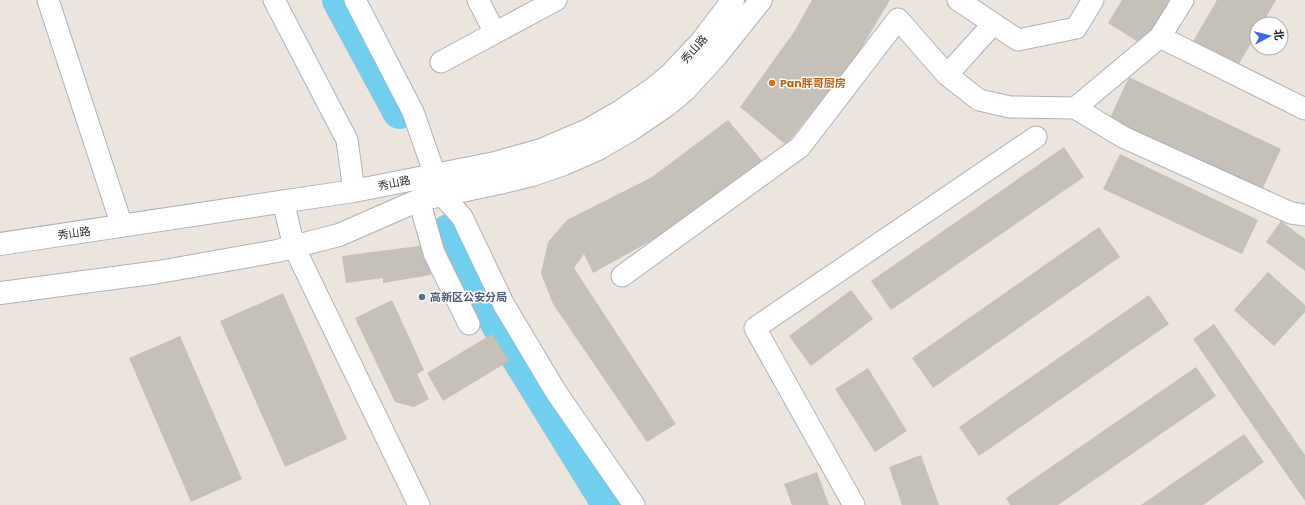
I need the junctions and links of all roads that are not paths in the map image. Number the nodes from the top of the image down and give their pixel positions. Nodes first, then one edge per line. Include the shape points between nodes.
1 (48, 0) edge
2 (274, 0) edge
3 (355, 0) edge
4 (478, 0) edge
5 (556, 0) edge
6 (733, 0) edge
7 (761, 0) edge
8 (958, 0) edge
9 (1093, 0) edge
10 (1183, 0) edge
11 (994, 24) junction
12 (495, 33) junction
13 (1160, 37) junction
14 (441, 62) dead end
15 (947, 75) junction
16 (1075, 108) junction
17 (1305, 109) edge
18 (1036, 137) dead end
19 (436, 174) junction
20 (354, 191) junction
21 (442, 195) junction
22 (419, 200) junction
23 (283, 202) junction
24 (1305, 215) edge
25 (122, 226) junction
26 (0, 244) edge
27 (294, 247) junction
28 (622, 276) dead end
29 (0, 293) edge
30 (469, 324) dead end
31 (419, 505) edge
32 (634, 505) edge
33 (854, 505) edge

1 - 25 street
2 - 20 street via 347,140
3 - 19 street via 413,112
4 - 12 street
5 - 12 street
6 - 19 street, 秀山路 via 701,42 671,74 638,100 604,121 572,138 541,150 495,163
7 - 21 street, 秀山路 via 685,90 650,118 581,157 548,170
8 - 11 street
9 - 11 street via 1076,28 1018,40
10 - 13 street
11 - 15 street
12 - 14 street
13 - 16 street
13 - 17 street
15 - 16 street via 979,100 1010,107
15 - 28 street via 898,19 800,148
16 - 24 street via 1123,137 1291,213
18 - 33 street via 755,328
19 - 20 street, 秀山路
19 - 21 street
20 - 23 street, 秀山路
21 - 22 street, 秀山路
21 - 32 street via 462,217 504,305 556,392
22 - 27 street, 秀山路 via 339,235
22 - 30 street via 434,253
23 - 25 street, 秀山路
23 - 27 street
25 - 26 street, 秀山路
27 - 29 street, 秀山路 via 159,272
27 - 31 street

